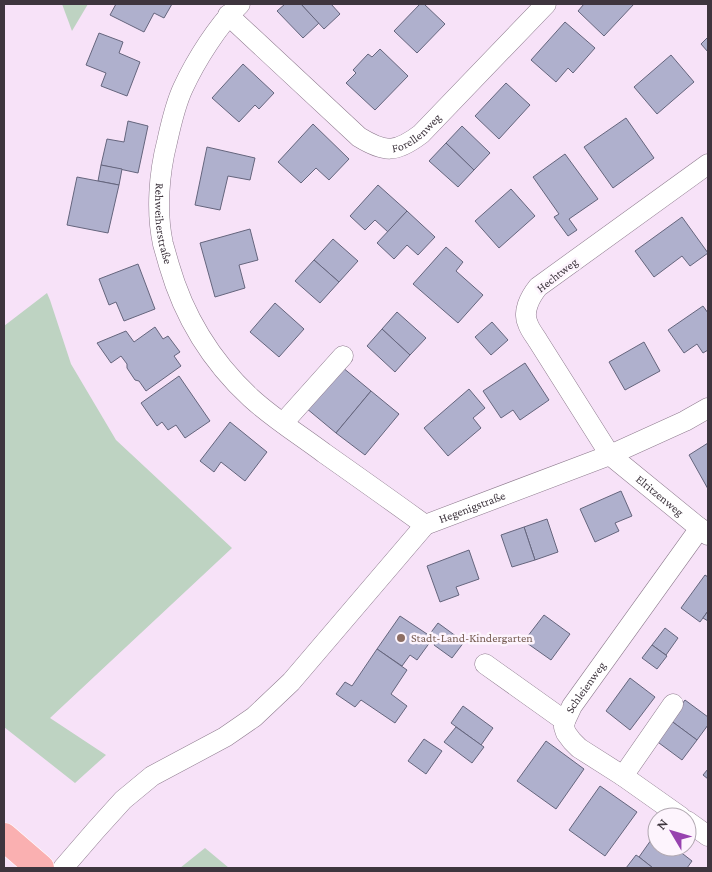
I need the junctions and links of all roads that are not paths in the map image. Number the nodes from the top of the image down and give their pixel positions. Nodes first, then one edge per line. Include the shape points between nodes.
1 (546, 4) edge
2 (234, 9) edge
3 (708, 164) edge
4 (343, 356) dead end
5 (708, 408) edge
6 (283, 423) junction
7 (610, 456) junction
8 (425, 525) junction
9 (704, 532) edge
10 (485, 664) dead end
11 (673, 704) dead end
12 (565, 721) junction
13 (623, 776) junction
14 (667, 807) edge
15 (697, 828) edge
16 (708, 836) edge
17 (4, 837) edge
18 (40, 868) edge
19 (63, 868) edge

1 - 2 street, Forellenweg via 421,134 412,142 391,150 359,137
2 - 6 street, Rehweiherstraße via 201,55 183,88 164,154 160,217 163,242 180,299 200,338 233,381
3 - 7 street, Hechtweg via 538,287 529,301 527,323
4 - 6 street
5 - 7 street, Hegenigstraße
6 - 8 street, Rehweiherstraße
7 - 8 street, Hegenigstraße
7 - 9 street, Elritzenweg
8 - 19 street, Hegenigstraße via 291,682 254,717 152,776 123,800
9 - 12 street, Schleienweg via 572,706
10 - 12 street
11 - 13 street
12 - 13 street, Schleienweg via 566,733 579,748
13 - 14 street, Schleienweg
15 - 16 street
17 - 18 highway

